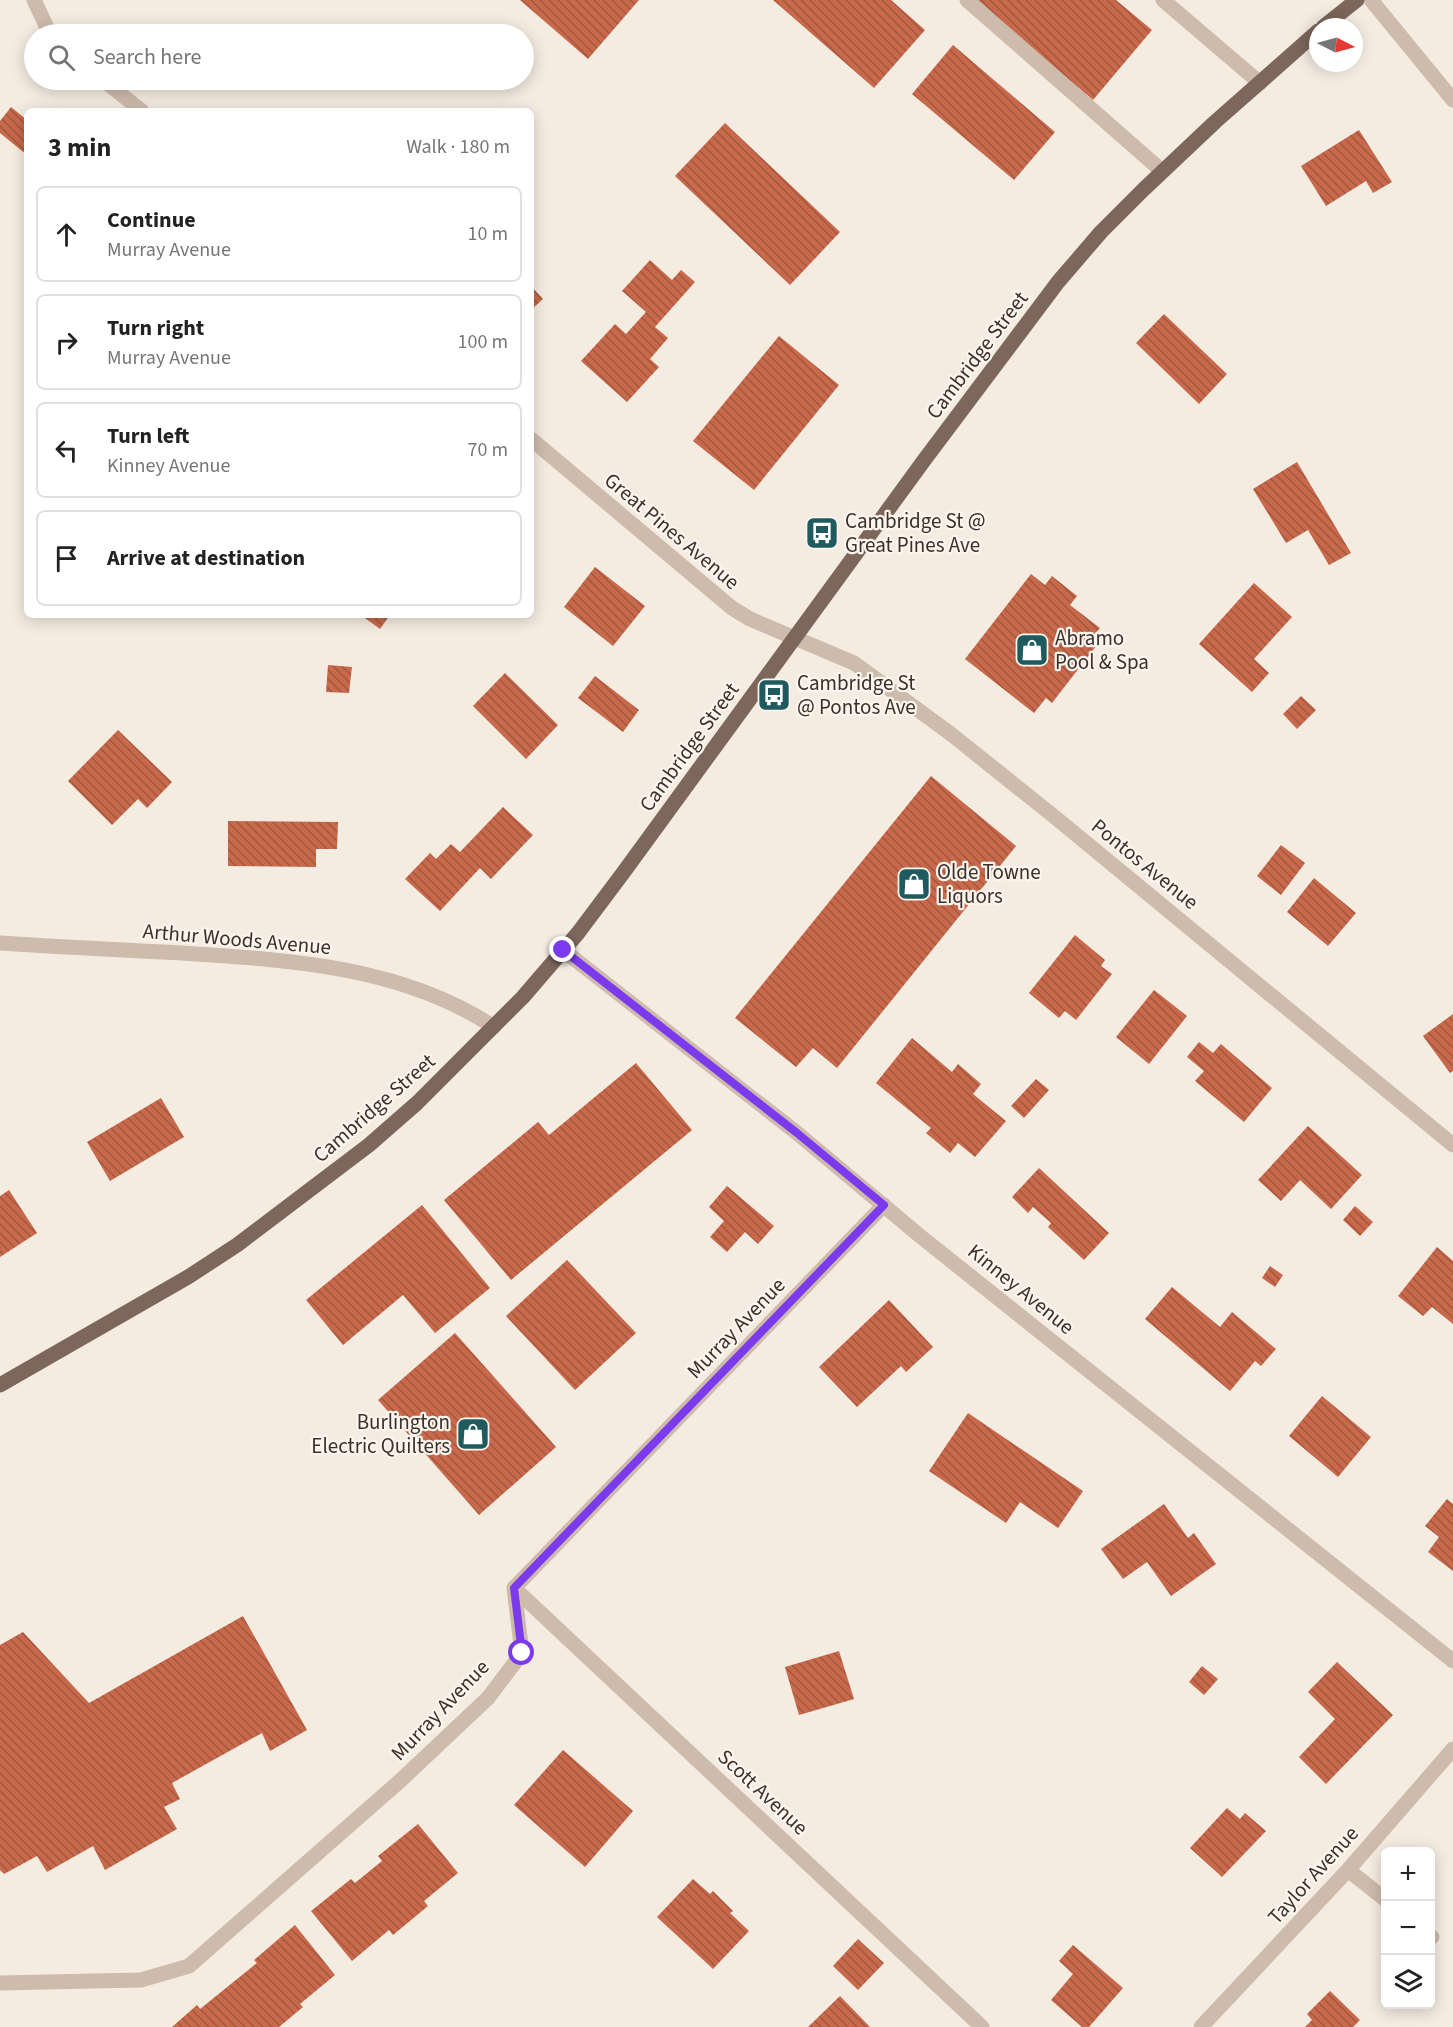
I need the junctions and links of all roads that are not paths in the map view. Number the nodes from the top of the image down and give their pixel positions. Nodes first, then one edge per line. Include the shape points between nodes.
1 (34, 0) edge
2 (967, 0) edge
3 (1163, 0) edge
4 (1357, 0) edge
5 (1371, 0) edge
6 (1334, 18) edge
7 (45, 24) edge
8 (1309, 39) edge
9 (1260, 83) junction
10 (116, 90) edge
11 (1453, 100) edge
12 (138, 108) edge
13 (1162, 171) junction
14 (534, 442) edge
15 (796, 638) junction
16 (0, 943) edge
17 (563, 950) junction
18 (494, 1027) junction
19 (1453, 1145) edge
20 (884, 1205) junction
21 (0, 1385) edge
22 (514, 1588) junction
23 (1453, 1661) edge
24 (1453, 1749) edge
25 (1348, 1870) junction
26 (1381, 1896) edge
27 (0, 1983) edge
28 (982, 2027) edge
29 (1201, 2027) edge

1 - 7 street
2 - 13 street
3 - 9 street
4 - 6 main road
5 - 11 street
8 - 9 main road, Cambridge Street
9 - 13 main road, Cambridge Street
10 - 12 street
13 - 15 main road, Cambridge Street via 1058,282
14 - 15 street, Great Pines Avenue via 723,602 750,619
15 - 17 main road, Cambridge Street
15 - 19 street, Pontos Avenue via 854,663 951,734
16 - 18 street, Arthur Woods Avenue via 268,958 332,967 386,978 437,996
17 - 18 main road, Cambridge Street
17 - 20 street, Kinney Avenue
18 - 21 main road, Cambridge Street via 369,1145 237,1245
20 - 22 street, Murray Avenue
20 - 23 street, Kinney Avenue
22 - 27 street, Murray Avenue via 522,1653 488,1698 189,1966 141,1980
22 - 28 street, Scott Avenue
24 - 25 street, Taylor Avenue
25 - 26 street
25 - 29 street, Taylor Avenue

